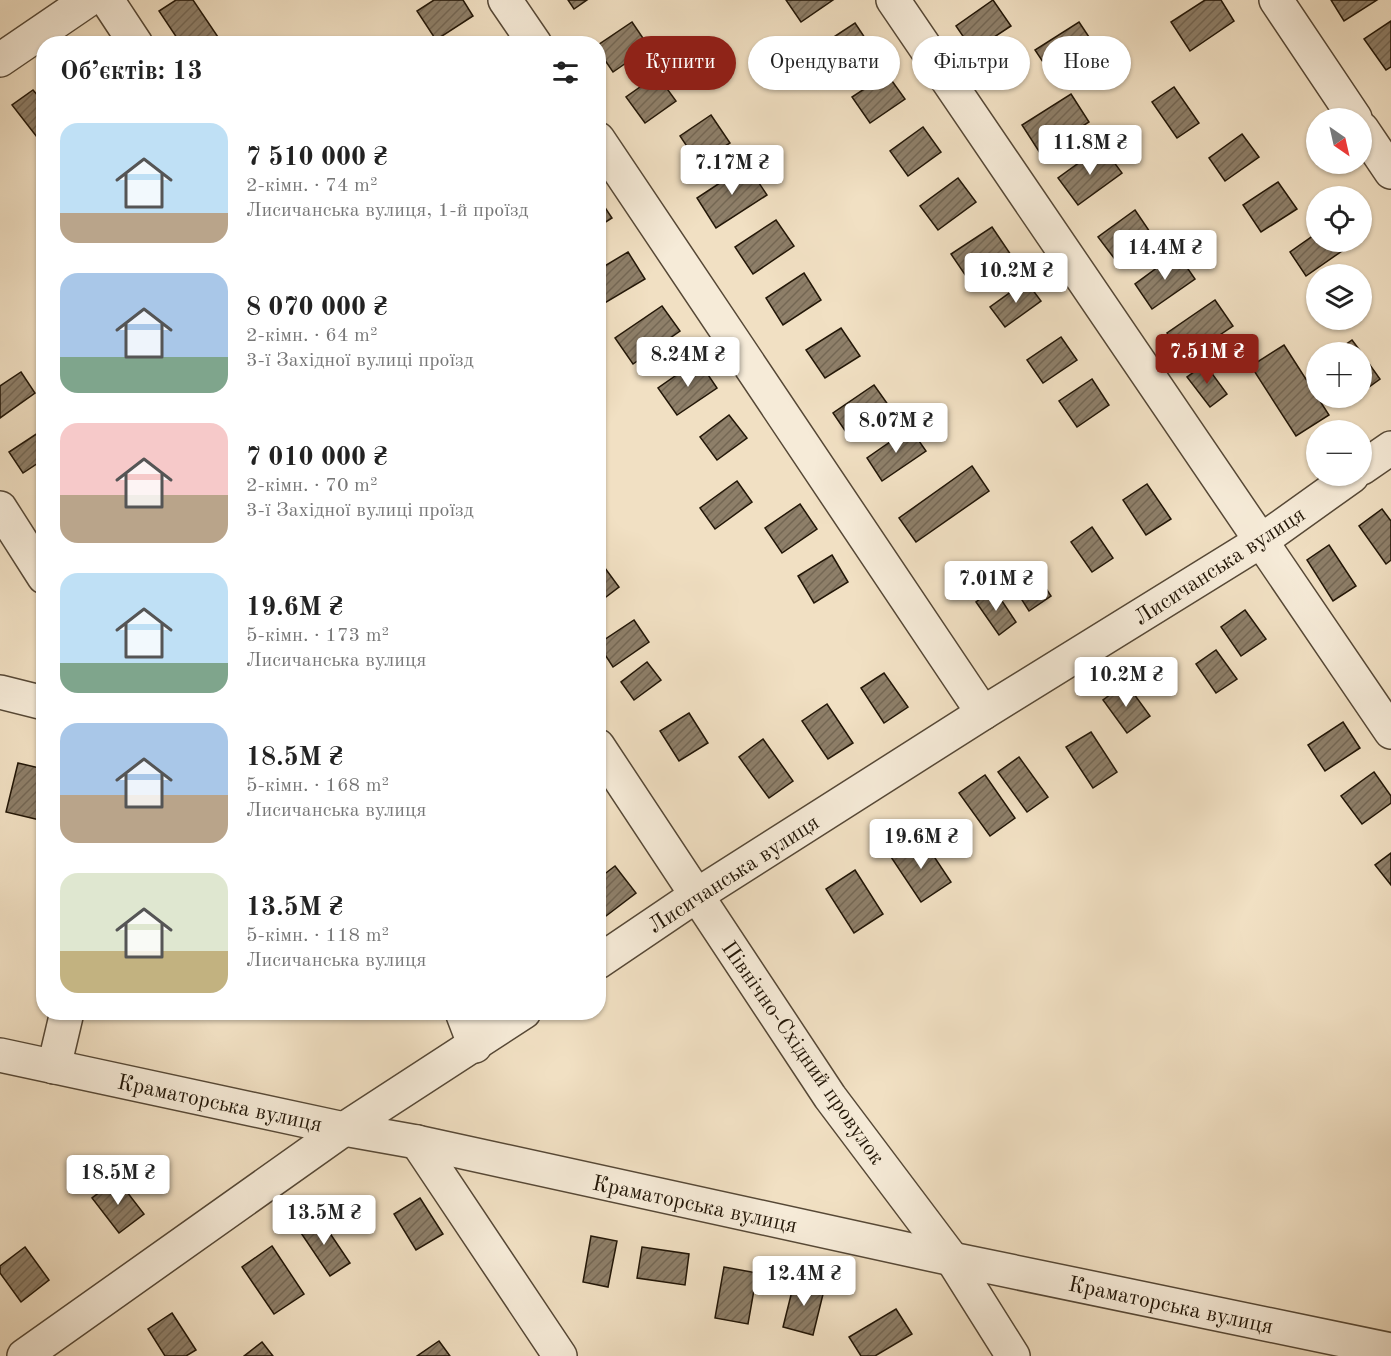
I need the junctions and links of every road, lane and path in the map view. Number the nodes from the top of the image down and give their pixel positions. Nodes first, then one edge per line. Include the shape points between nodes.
1 (88, 0) edge
2 (107, 0) edge
3 (505, 0) edge
4 (893, 0) edge
5 (1276, 0) edge
6 (131, 36) edge
7 (529, 36) edge
8 (0, 60) edge
9 (1348, 108) edge
10 (1372, 144) edge
11 (606, 151) edge
12 (1391, 172) edge
13 (1391, 448) edge
14 (1372, 461) edge
15 (1338, 486) edge
16 (0, 508) edge
17 (1261, 541) junction
18 (36, 564) edge
19 (0, 692) edge
20 (36, 701) edge
21 (983, 713) junction
22 (1391, 732) edge
23 (606, 758) edge
24 (697, 895) junction
25 (606, 957) edge
26 (65, 1020) edge
27 (465, 1020) edge
28 (512, 1020) edge
29 (475, 1046) junction
30 (0, 1055) edge
31 (54, 1067) junction
32 (344, 1129) junction
33 (417, 1142) junction
34 (952, 1259) junction
35 (1391, 1350) edge
36 (24, 1356) edge
37 (560, 1356) edge
38 (1013, 1356) edge

1 - 8 street
2 - 6 street
3 - 7 street
4 - 17 street
5 - 9 street
10 - 12 street
11 - 21 street
13 - 14 street
15 - 17 street, Лисичанська вулиця
16 - 18 street
17 - 21 street, Лисичанська вулиця
17 - 22 street
19 - 20 street
21 - 24 street, Лисичанська вулиця
23 - 24 street, Північно-Східний провулок
24 - 25 street, Лисичанська вулиця
24 - 34 street, Північно-Східний провулок via 830,1097
26 - 31 street
27 - 29 street
28 - 29 street
29 - 32 street
30 - 31 street, Краматорська вулиця
31 - 32 street, Краматорська вулиця
32 - 33 street, Краматорська вулиця
32 - 36 street
33 - 34 street, Краматорська вулиця
33 - 37 street
34 - 35 street, Краматорська вулиця
34 - 38 street, Північно-Східний провулок

